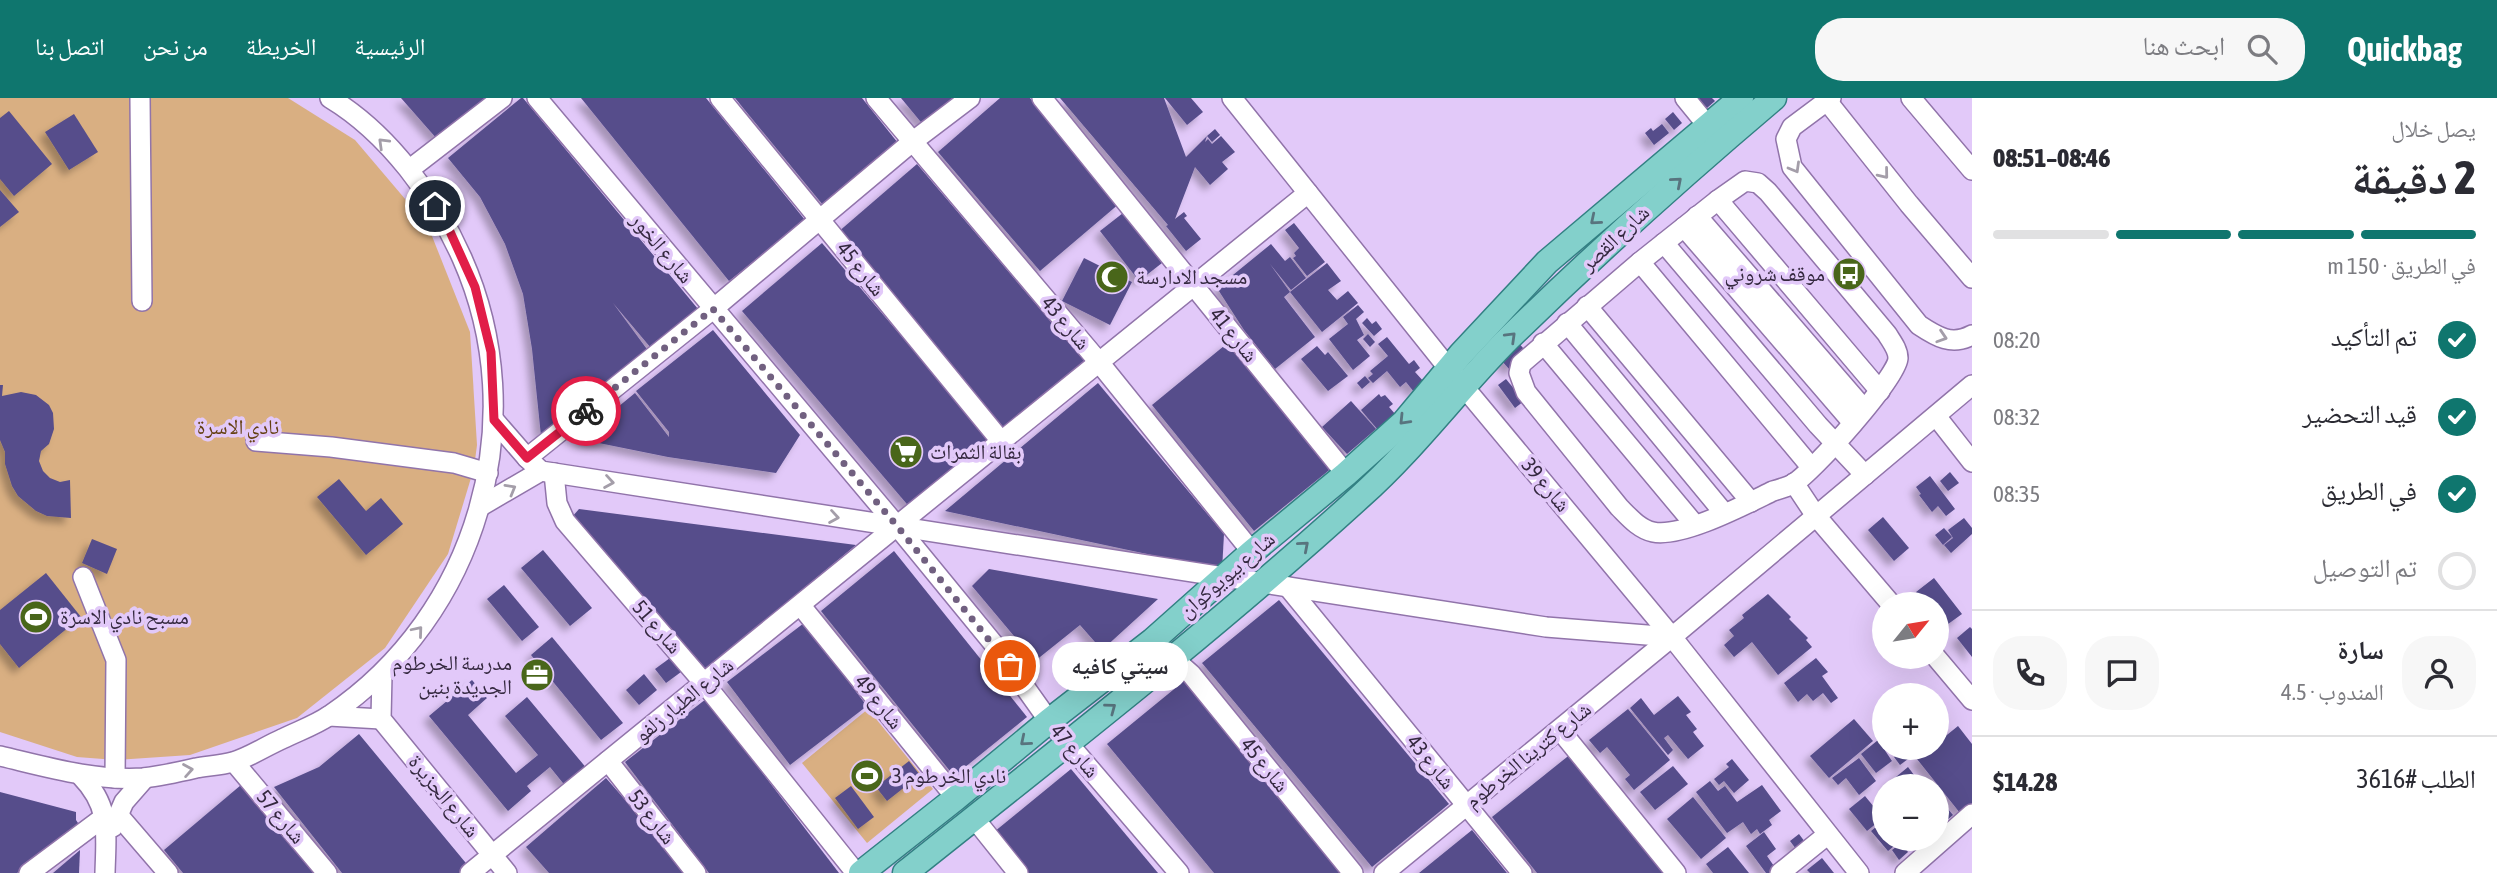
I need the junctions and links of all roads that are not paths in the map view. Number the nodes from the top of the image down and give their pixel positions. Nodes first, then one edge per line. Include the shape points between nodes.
1 (140, 98) edge
2 (330, 98) edge
3 (502, 98) edge
4 (537, 98) edge
5 (720, 98) edge
6 (876, 98) edge
7 (970, 98) edge
8 (1042, 98) edge
9 (1232, 98) edge
10 (1685, 98) edge
11 (1741, 98) edge
12 (1774, 98) edge
13 (1910, 98) edge
14 (1829, 100) edge
15 (1707, 125) junction
16 (912, 142) junction
17 (410, 169) junction
18 (1972, 170) edge
19 (1308, 193) junction
20 (1718, 200) junction
21 (820, 219) junction
22 (1690, 221) junction
23 (1664, 243) junction
24 (1640, 262) junction
25 (1972, 278) edge
26 (1194, 285) junction
27 (142, 301) dead end
28 (1587, 306) junction
29 (713, 309) junction
30 (1567, 323) junction
31 (1972, 335) edge
32 (1543, 343) junction
33 (1098, 361) junction
34 (1457, 378) junction
35 (1972, 385) edge
36 (1881, 391) junction
37 (1859, 416) junction
38 (1936, 416) junction
39 (494, 420) junction
40 (256, 441) dead end
41 (1001, 441) junction
42 (1834, 443) junction
43 (1972, 461) edge
44 (541, 467) junction
45 (1811, 467) junction
46 (488, 473) junction
47 (1346, 474) junction
48 (1865, 475) junction
49 (1794, 483) junction
50 (1751, 502) junction
51 (481, 506) junction
52 (1724, 513) junction
53 (1816, 516) junction
54 (1695, 525) junction
55 (897, 526) junction
56 (1252, 552) junction
57 (83, 577) dead end
58 (1224, 578) junction
59 (1262, 583) junction
60 (1288, 587) junction
61 (1881, 592) edge
62 (801, 607) junction
63 (1672, 637) junction
64 (1174, 659) junction
65 (1946, 669) edge
66 (382, 674) junction
67 (704, 683) junction
68 (1972, 700) edge
69 (329, 716) junction
70 (381, 719) junction
71 (1049, 721) junction
72 (1560, 730) junction
73 (1067, 742) junction
74 (0, 756) edge
75 (608, 761) junction
76 (234, 762) junction
77 (81, 776) junction
78 (115, 778) junction
79 (145, 778) junction
80 (956, 799) junction
81 (1467, 805) junction
82 (1972, 814) edge
83 (112, 817) junction
84 (974, 818) junction
85 (1827, 835) junction
86 (492, 855) junction
87 (29, 873) edge
88 (105, 873) edge
89 (168, 873) edge
90 (327, 873) edge
91 (470, 873) edge
92 (507, 873) edge
93 (696, 873) edge
94 (856, 873) edge
95 (861, 873) edge
96 (905, 873) edge
97 (1018, 873) edge
98 (1179, 873) edge
99 (1353, 873) edge
100 (1384, 873) edge
101 (1522, 873) edge
102 (1676, 873) edge
103 (1780, 873) edge
104 (1859, 873) edge
105 (1905, 873) edge

1 - 27 street
17 -> 2 street via 348,109
3 - 17 street
4 - 29 street, شارع الخور
5 - 21 street, شارع 45
6 - 16 street, شارع 43
7 - 16 street
8 - 26 street, شارع 41
9 - 19 street, شارع 39
10 - 15 street
11 - 15 main road, شارع القصر
34 -> 12 main road, شارع القصر via 1508,339
13 - 18 street
14 -> 25 street
14 -> 31 street via 1792,127 1786,139 1792,167 1919,325 1948,340
15 -> 34 main road, شارع القصر via 1547,262
16 - 21 street
16 - 33 street, شارع 43
17 - 39 street via 447,225 475,287 491,352
19 - 26 street, شارع الطيار زلفو
19 - 34 street, شارع 39
20 - 22 street
20 - 36 street
20 - 36 street via 1745,181 1758,183 1768,192 1897,351 1899,360
21 - 29 street
21 - 41 street, شارع 45
22 - 23 street
22 - 37 street
23 - 24 street
23 - 42 street
24 - 28 street
24 - 45 street
26 - 33 street, شارع الطيار زلفو
26 - 47 street, شارع 41
28 - 30 street
28 - 50 street
29 - 44 street
29 - 55 street, شارع الخور
30 - 32 street
30 - 52 street
32 - 54 street
32 - 54 street via 1521,364 1519,373 1526,392 1593,477 1636,524 1666,533
33 - 41 street, شارع الطيار زلفو
33 - 56 street, شارع 43
34 -> 47 main road, شارع بيويوكوان
59 -> 34 main road, شارع بيويوكوان via 1371,487
34 - 63 street, شارع 39
35 - 38 street, شارع كترينا الخرطوم
36 - 37 street
37 - 42 street
38 - 43 street
38 - 48 street, شارع كترينا الخرطوم
39 - 44 street
39 - 46 street
40 - 46 street via 454,463
41 - 55 street, شارع الطيار زلفو
42 - 45 street
42 - 48 street
51 -> 44 street
44 -> 55 street
44 - 67 street, شارع 51 via 565,521
45 - 49 street
46 - 51 street
47 - 56 main road, شارع بيويوكوان
48 - 53 street, شارع كترينا الخرطوم
49 - 50 street
49 - 53 street
50 - 52 street
66 -> 51 street via 425,624 458,568
52 - 54 street
53 - 61 street
53 - 63 street, شارع كترينا الخرطوم
55 - 58 street
55 - 62 street, شارع الطيار زلفو
55 - 71 street, شارع 47 via 997,648
56 - 58 main road, شارع بيويوكوان
57 - 78 street via 116,660
58 - 59 street
58 - 71 main road, شارع بيويوكوان
59 - 60 street
59 - 64 main road, شارع بيويوكوان
60 - 63 street via 1546,627
60 - 81 street, شارع 43
62 - 67 street, شارع الطيار زلفو
62 - 80 street, شارع 49
63 - 72 street, شارع كترينا الخرطوم
63 - 85 street, شارع 39
73 -> 64 main road, شارع بيويوكوان
64 - 99 street, شارع 45
65 - 68 street
66 - 69 street
66 - 70 street
67 - 75 street, شارع الطيار زلفو
67 - 94 street, شارع 51
69 - 70 street
69 - 76 street
70 - 86 street, شارع الجزيرة
71 - 73 street, شارع 47
71 -> 80 main road, شارع بيويوكوان
72 - 81 street, شارع كترينا الخرطوم
72 - 102 street
73 - 84 main road, شارع بيويوكوان
73 - 98 street, شارع 47
74 - 77 street
75 - 86 street, شارع الطيار زلفو
75 - 93 street, شارع 53
79 -> 76 street
76 - 90 street, شارع 57
77 - 78 street
77 - 83 street
78 - 79 street
79 - 83 street
80 - 95 main road, شارع بيويوكوان
81 - 100 street, شارع كترينا الخرطوم
81 - 101 street, شارع 43
82 - 105 street
83 - 87 street
83 - 88 street
83 - 89 street
84 - 96 main road, شارع بيويوكوان
84 - 97 street
85 - 103 street
85 - 104 street, شارع 39
86 - 91 street, شارع الطيار زلفو
86 - 92 street, شارع الجزيرة

